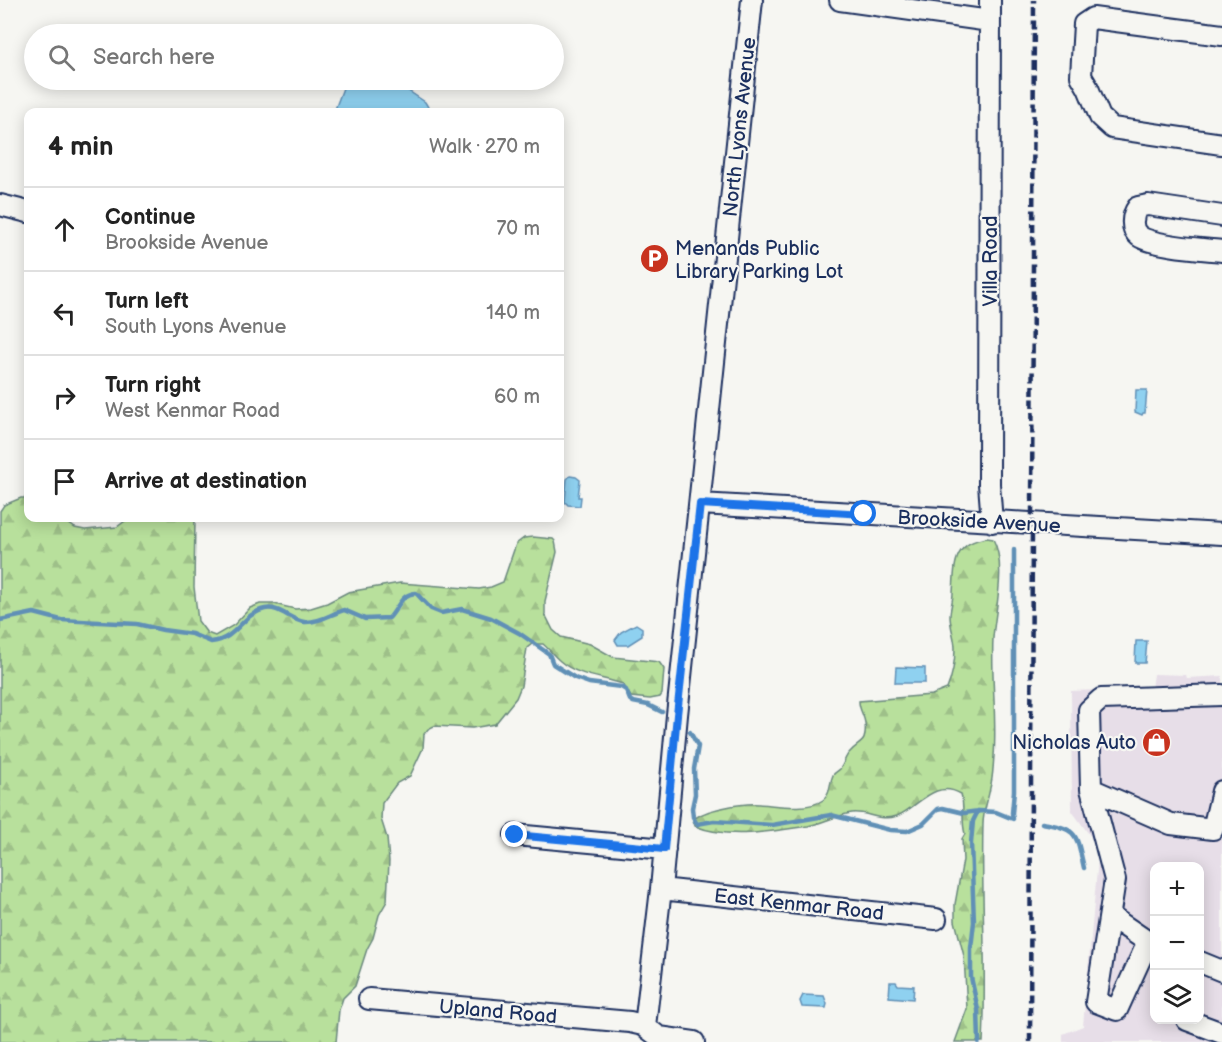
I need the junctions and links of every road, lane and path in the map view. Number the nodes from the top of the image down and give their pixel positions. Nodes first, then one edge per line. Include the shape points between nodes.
1 (752, 0) edge
2 (840, 0) edge
3 (990, 0) edge
4 (990, 21) junction
5 (1222, 35) edge
6 (1222, 144) edge
7 (0, 205) edge
8 (24, 211) edge
9 (1222, 216) edge
10 (1222, 251) edge
11 (700, 504) junction
12 (992, 522) junction
13 (1222, 534) edge
14 (1222, 695) edge
15 (1091, 789) junction
16 (1222, 791) edge
17 (515, 835) dead end
18 (664, 849) junction
19 (661, 890) junction
20 (1110, 916) junction
21 (936, 919) dead end
22 (1150, 943) edge
23 (1150, 946) edge
24 (1204, 964) edge
25 (1222, 971) edge
26 (369, 999) dead end
27 (1198, 1024) edge
28 (645, 1026) junction
29 (1222, 1033) edge
30 (694, 1042) edge

1 - 11 street, North Lyons Avenue
2 - 4 street
3 - 4 street, Villa Road
4 - 12 street, Villa Road
5 - 6 street via 1094,18 1084,24 1081,76 1100,117 1112,128
7 - 8 street
9 - 10 street via 1148,205 1138,207 1132,220 1140,237
11 - 12 street, Brookside Avenue
11 - 18 street, North Lyons Avenue
12 - 13 street, Brookside Avenue
14 - 15 street via 1101,699 1089,710
15 - 16 street via 1171,824 1213,829
15 - 20 street via 1115,880
17 - 18 street
18 - 19 street, North Lyons Avenue
19 - 21 street, East Kenmar Road
19 - 28 street, North Lyons Avenue
20 - 22 street
20 - 23 street via 1096,1002 1117,1010
24 - 25 street
26 - 28 street, Upland Road
27 - 29 street
28 - 30 street, Upland Road via 659,1037

